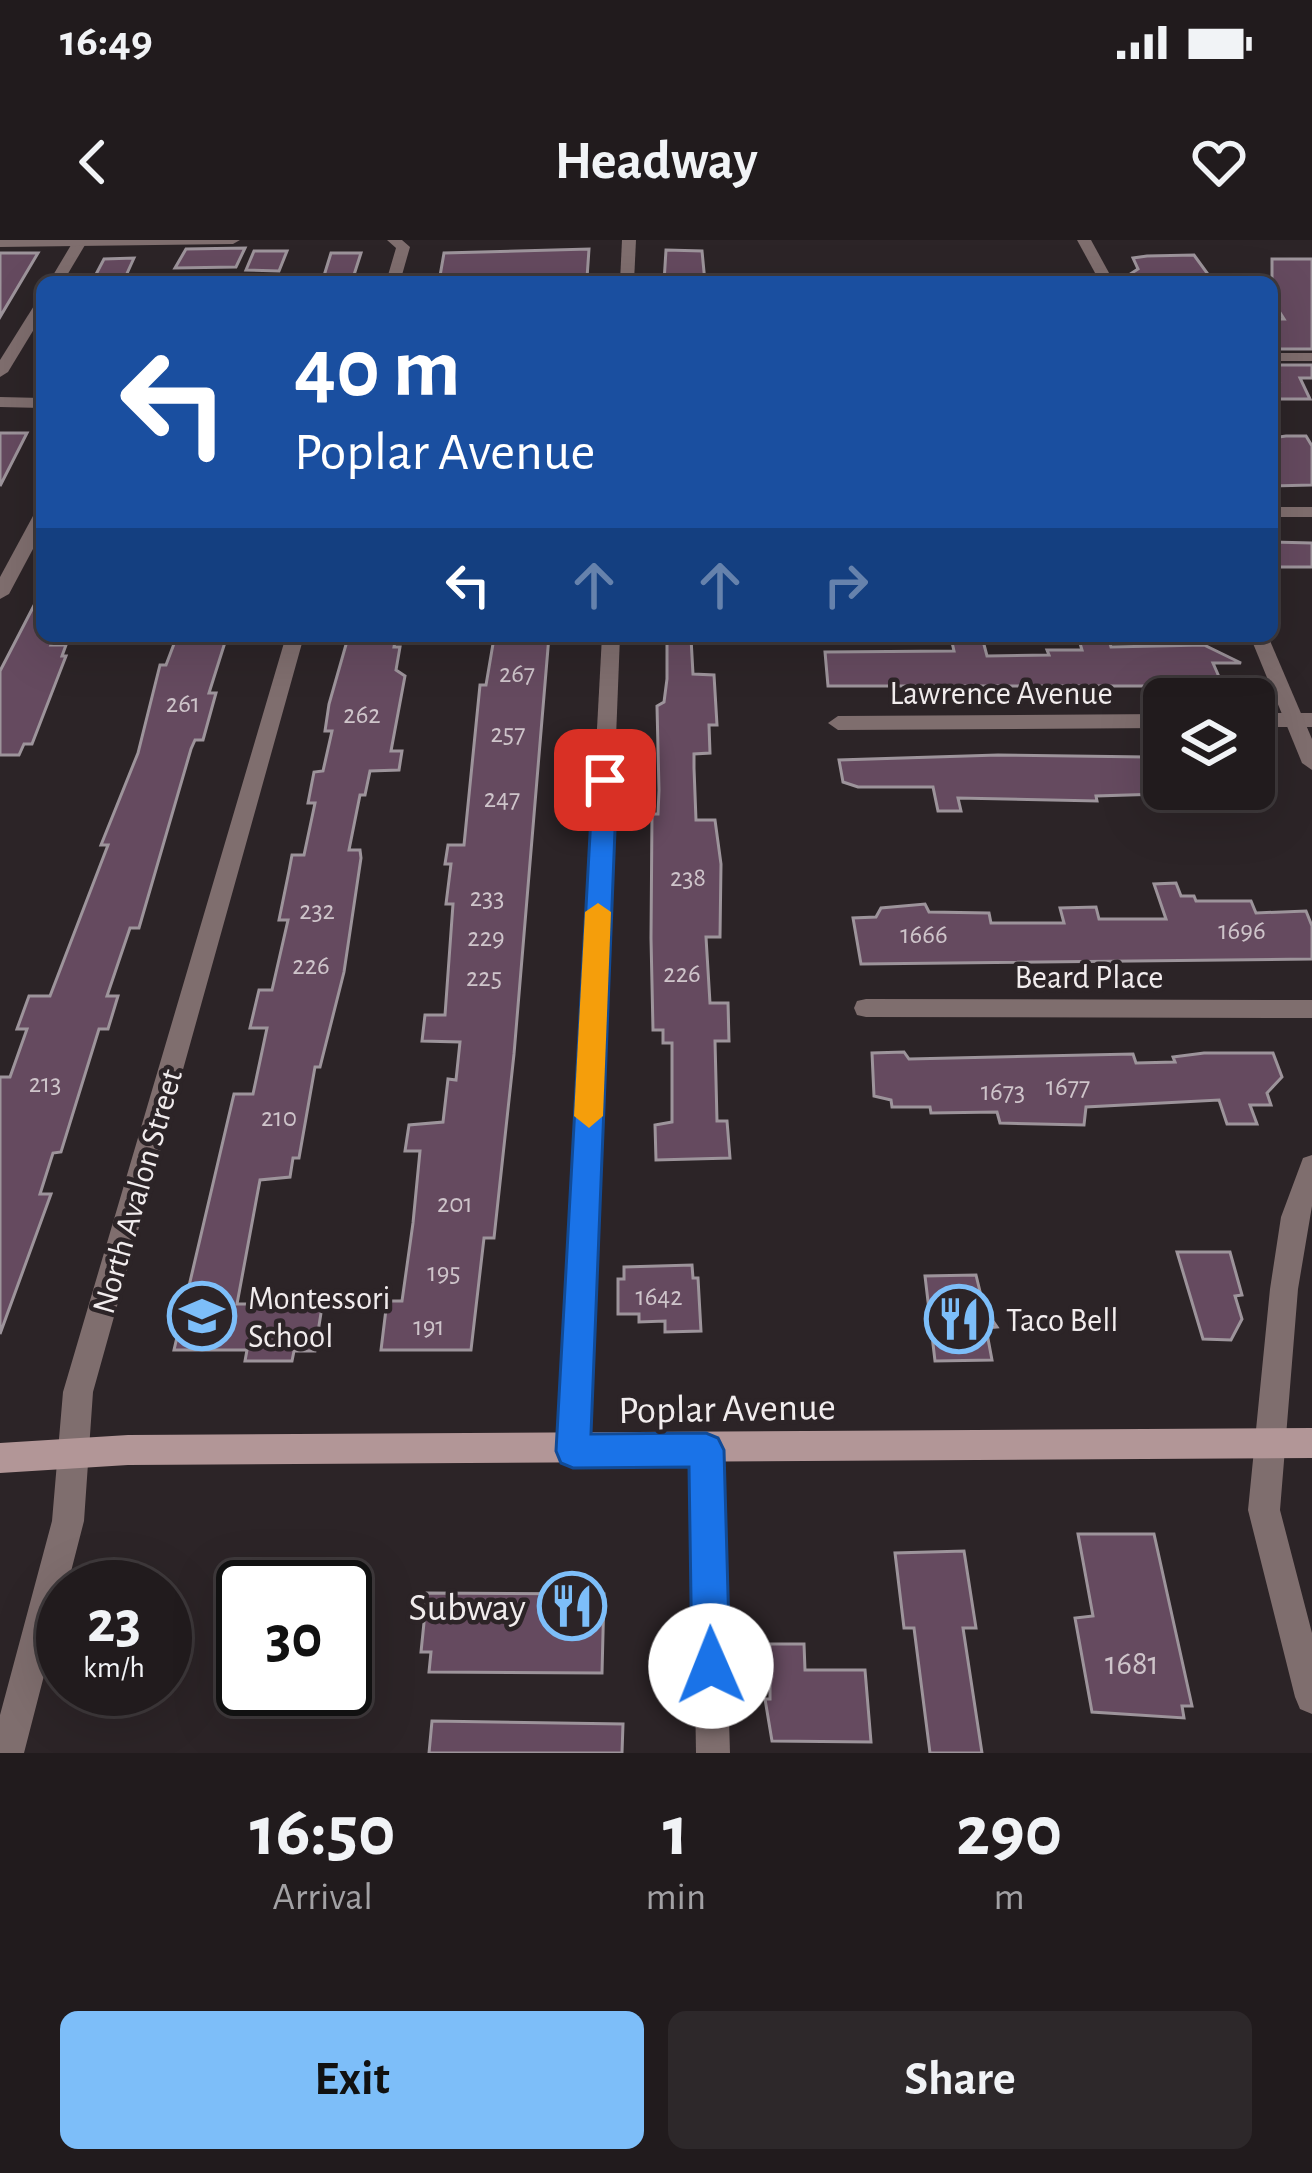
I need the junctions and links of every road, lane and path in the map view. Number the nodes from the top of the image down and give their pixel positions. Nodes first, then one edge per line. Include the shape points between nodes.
1 (232, 240) edge
2 (394, 240) edge
3 (629, 240) edge
4 (1084, 240) edge
5 (81, 241) edge
6 (0, 243) edge
7 (60, 276) edge
8 (395, 276) edge
9 (627, 276) edge
10 (1104, 276) edge
11 (36, 314) edge
12 (17, 345) junction
13 (36, 345) edge
14 (1278, 357) edge
15 (1312, 357) edge
16 (0, 372) edge
17 (0, 402) edge
18 (36, 403) edge
19 (1278, 512) edge
20 (1312, 512) edge
21 (36, 527) edge
22 (0, 594) edge
23 (293, 642) edge
24 (611, 642) edge
25 (1262, 642) edge
26 (1303, 720) edge
27 (1143, 721) edge
28 (838, 723) dead end
29 (1312, 764) edge
30 (866, 1008) dead end
31 (1312, 1010) edge
32 (1312, 1166) edge
33 (1268, 1443) junction
34 (1312, 1443) edge
35 (706, 1450) junction
36 (573, 1451) junction
37 (73, 1454) junction
38 (0, 1458) edge
39 (1312, 1697) edge
40 (7, 1753) edge
41 (712, 1753) edge

1 - 5 street
2 - 8 street via 403,247
3 - 9 street
4 - 10 street
5 - 6 street
5 - 7 street
11 - 12 street
12 - 13 street
12 - 16 street
14 - 15 street
17 - 18 street
19 - 20 street
21 - 22 street
23 - 37 street, North Avalon Street via 78,1392
24 - 36 street
25 - 26 street
26 - 29 street
27 - 28 street, Lawrence Avenue
30 - 31 street, Beard Place
32 - 33 street via 1295,1217
33 - 34 main road, Poplar Avenue
33 - 35 main road, Poplar Avenue
33 - 39 street via 1264,1510
35 - 36 main road, Poplar Avenue
35 - 41 street
36 - 37 main road, Poplar Avenue
37 - 38 main road, Poplar Avenue
37 - 40 street, North Avalon Street via 68,1521

